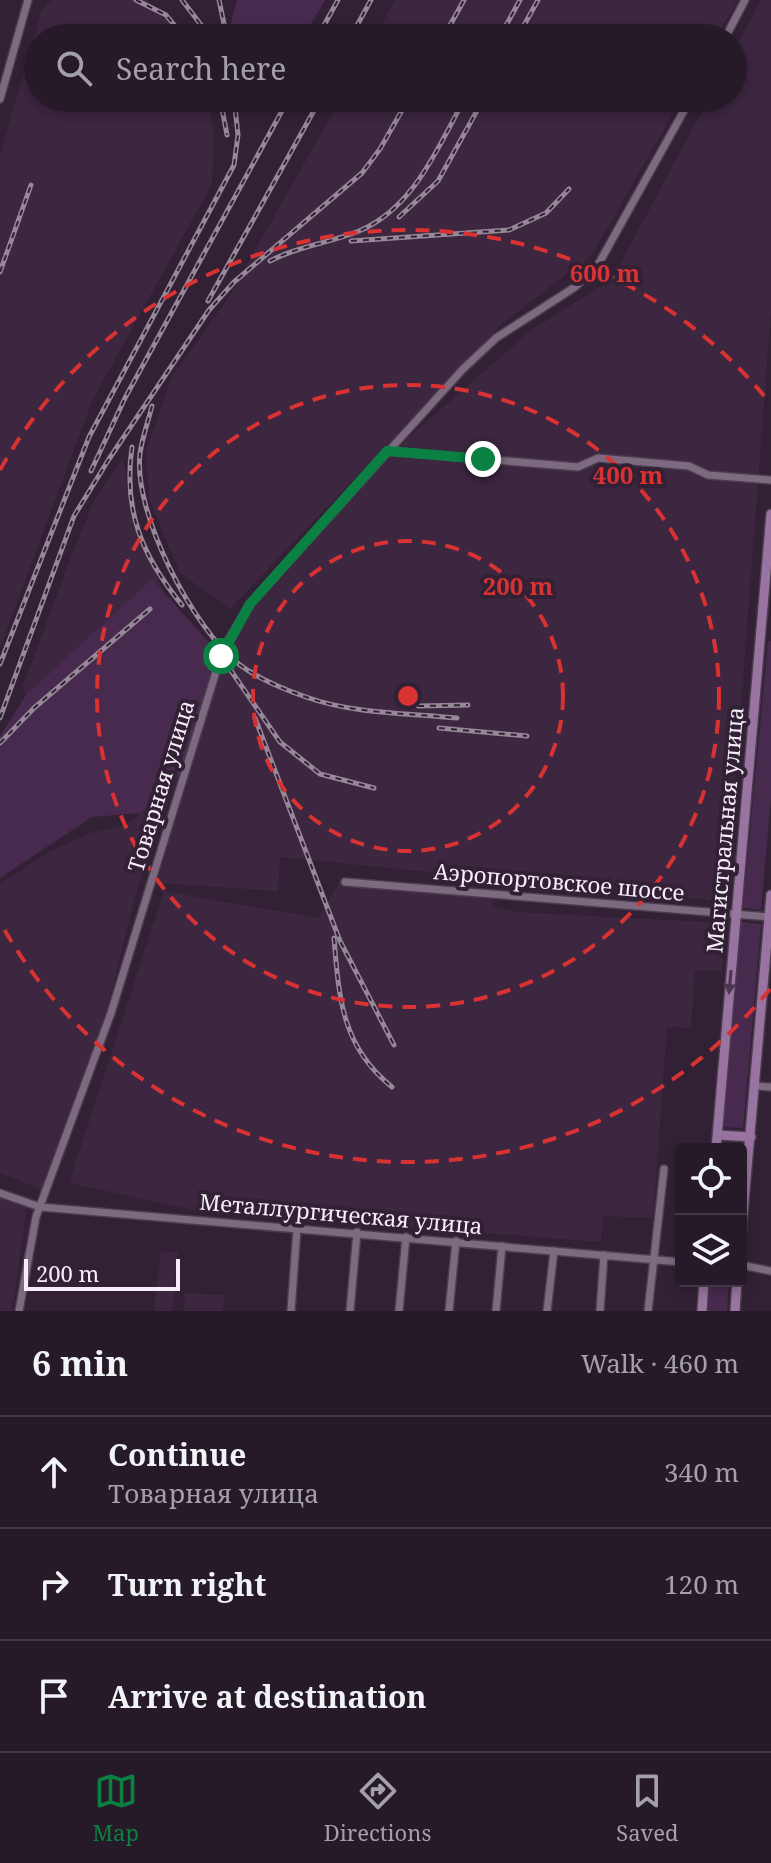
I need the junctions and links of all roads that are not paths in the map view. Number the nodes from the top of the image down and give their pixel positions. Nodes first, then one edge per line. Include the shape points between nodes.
1 (28, 0) edge
2 (745, 0) edge
3 (732, 24) edge
4 (0, 99) edge
5 (683, 112) edge
6 (387, 451) junction
7 (771, 480) edge
8 (771, 514) edge
9 (766, 621) edge
10 (345, 882) dead end
11 (771, 895) edge
12 (736, 914) junction
13 (770, 917) edge
14 (755, 1086) junction
15 (771, 1087) edge
16 (718, 1135) junction
17 (751, 1137) junction
18 (717, 1143) edge
19 (664, 1169) dead end
20 (0, 1193) edge
21 (40, 1207) junction
22 (743, 1215) edge
23 (297, 1228) junction
24 (357, 1232) junction
25 (406, 1237) junction
26 (456, 1241) junction
27 (502, 1246) junction
28 (554, 1251) junction
29 (604, 1255) junction
30 (653, 1260) junction
31 (675, 1262) edge
32 (747, 1268) edge
33 (771, 1271) edge
34 (704, 1287) edge
35 (737, 1287) edge
36 (19, 1311) edge
37 (291, 1311) edge
38 (350, 1311) edge
39 (399, 1311) edge
40 (449, 1311) edge
41 (496, 1311) edge
42 (547, 1311) edge
43 (600, 1311) edge
44 (648, 1311) edge
45 (702, 1311) edge
46 (735, 1311) edge

1 - 4 street
2 - 3 street
5 - 6 street, Товарная улица via 598,265 575,287 496,338
6 - 7 street via 578,467 598,458
6 - 21 street, Товарная улица via 250,604 223,649 111,1013
8 - 9 main road, Магистральная улица
9 - 12 main road, Магистральная улица
10 - 12 street, Аэропортовское шоссе
11 - 13 main road
12 - 13 street, Аэропортовское шоссе
12 -> 16 main road, Магистральная улица
13 - 14 main road
14 - 15 street
14 - 17 main road
16 - 17 main road
16 - 18 main road, Магистральная улица
17 - 22 main road
19 - 30 street
20 - 21 street, Металлургическая улица
21 - 23 street, Металлургическая улица
21 - 36 street, Товарная улица
23 - 24 street, Металлургическая улица
23 - 37 street
24 - 25 street, Металлургическая улица
24 - 38 street
25 - 26 street, Металлургическая улица
25 - 39 street
26 - 27 street, Металлургическая улица
26 - 40 street
27 - 28 street, Металлургическая улица
27 - 41 street
28 - 29 street, Металлургическая улица
28 - 42 street
29 - 30 street, Металлургическая улица
29 - 43 street
30 - 31 street, Металлургическая улица
30 - 44 street
32 - 33 street
34 - 45 main road
35 - 46 main road

